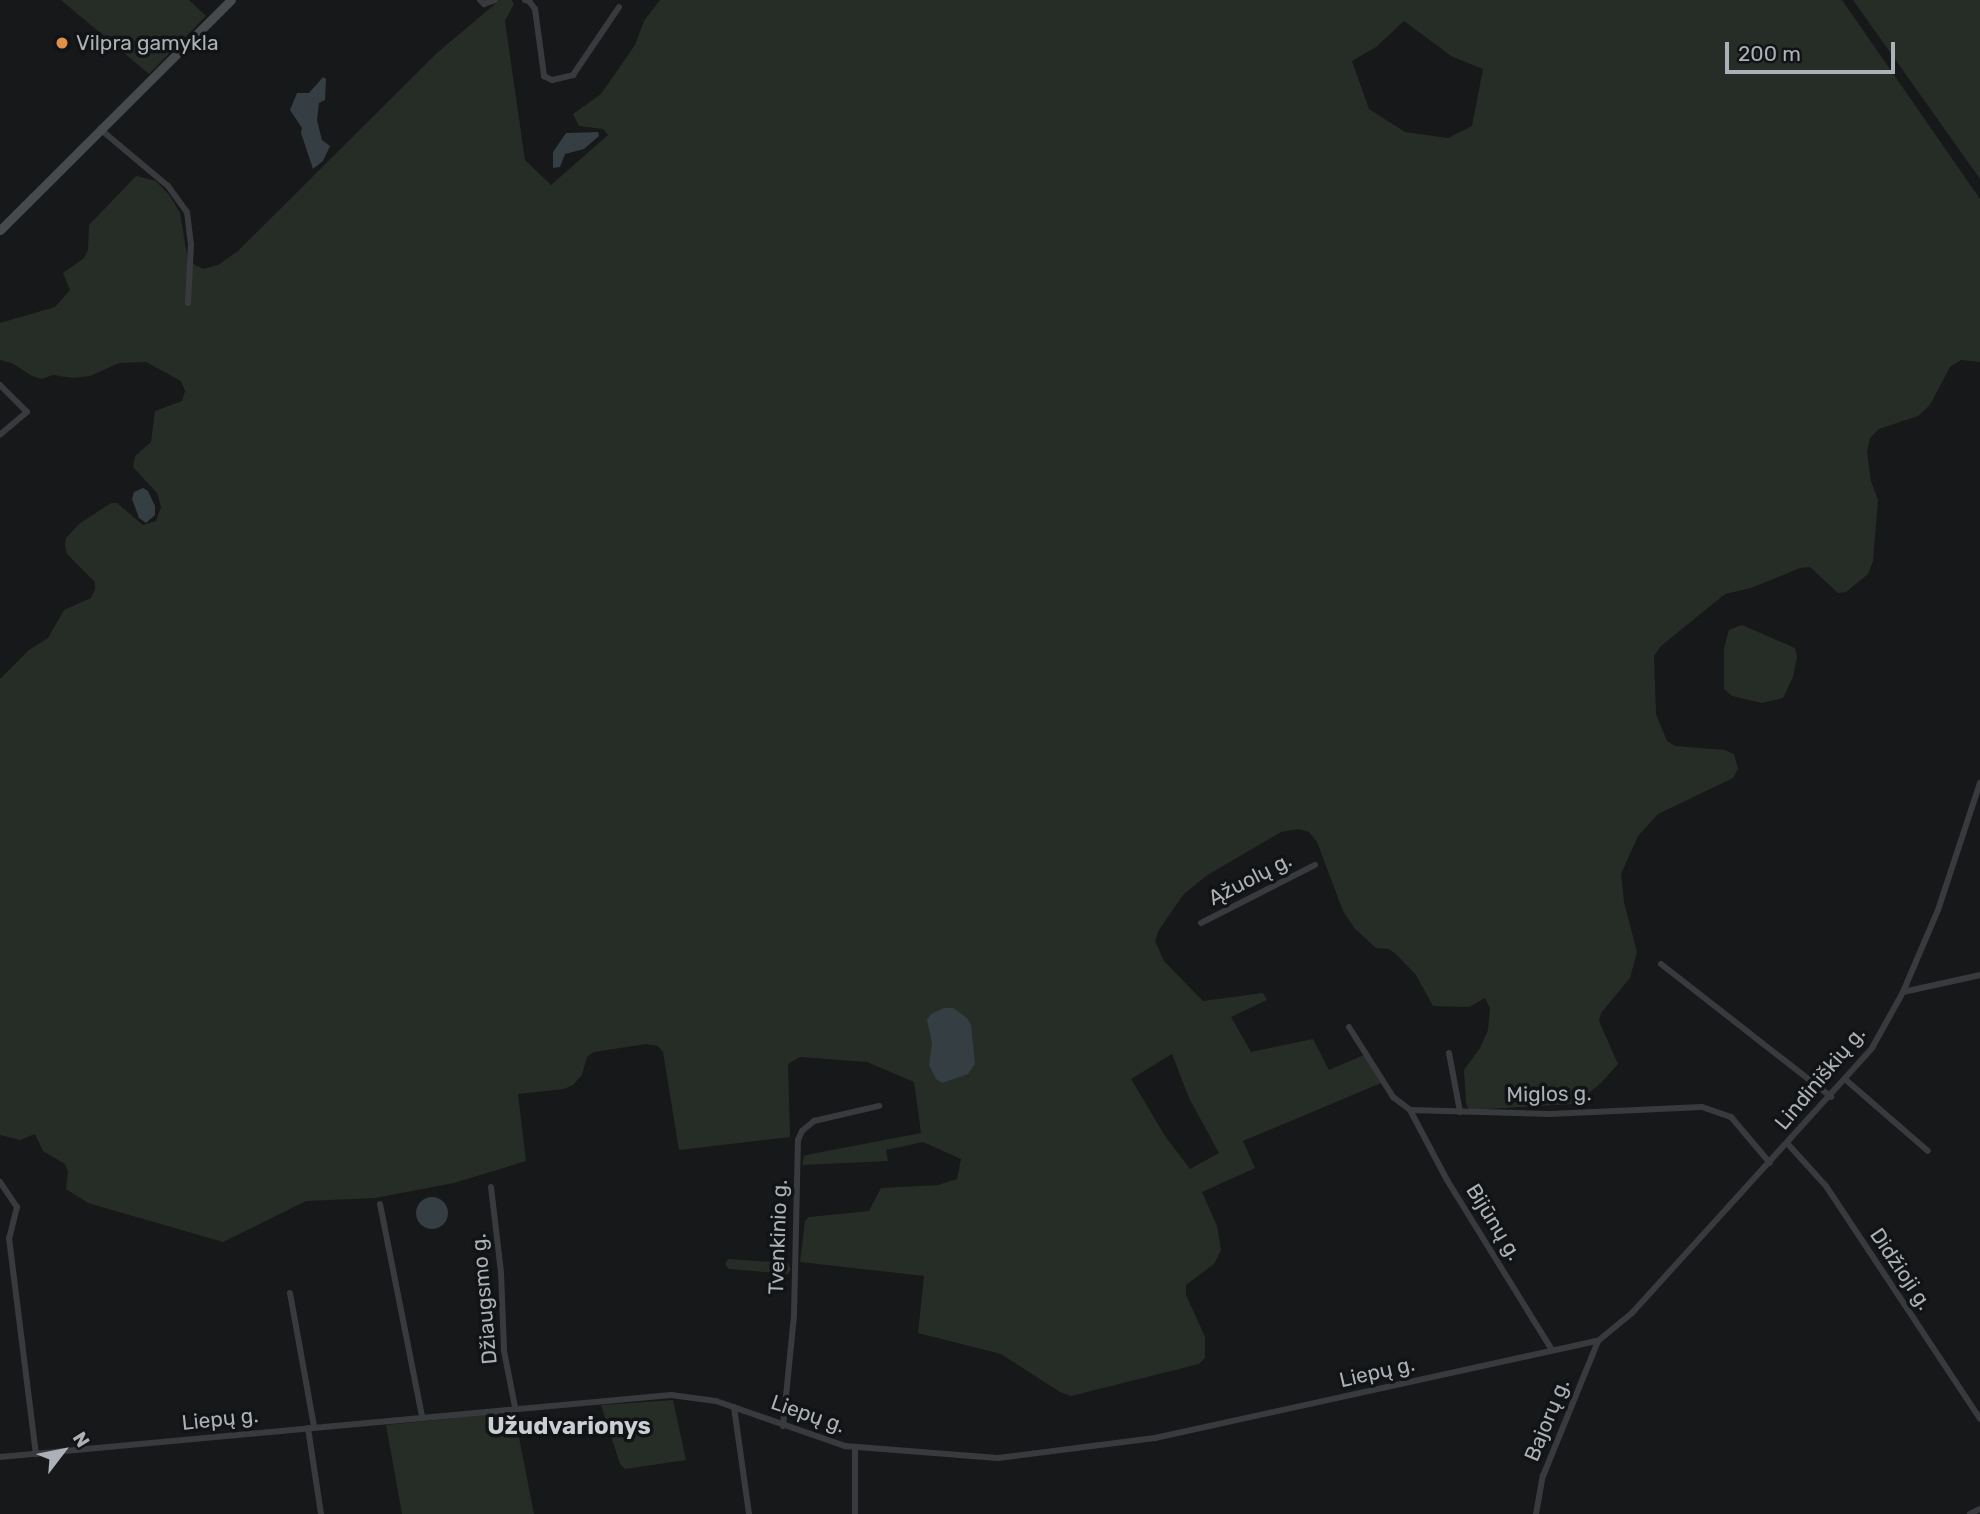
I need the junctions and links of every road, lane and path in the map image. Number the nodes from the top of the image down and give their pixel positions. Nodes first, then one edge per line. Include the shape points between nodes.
1 (231, 0) edge
2 (480, 0) edge
3 (495, 0) edge
4 (525, 0) edge
5 (619, 7) dead end
6 (100, 129) junction
7 (0, 230) edge
8 (188, 303) dead end
9 (0, 385) edge
10 (0, 435) edge
11 (1980, 783) edge
12 (1315, 865) dead end
13 (1201, 923) dead end
14 (1661, 964) dead end
15 (1980, 975) edge
16 (1903, 992) junction
17 (1349, 1027) dead end
18 (1449, 1053) dead end
19 (1846, 1080) junction
20 (1830, 1097) junction
21 (879, 1106) dead end
22 (1410, 1110) junction
23 (1460, 1112) junction
24 (1787, 1143) junction
25 (1928, 1151) dead end
26 (1770, 1163) junction
27 (0, 1182) edge
28 (491, 1187) dead end
29 (380, 1204) dead end
30 (290, 1293) dead end
31 (1598, 1341) junction
32 (1552, 1350) junction
33 (515, 1407) junction
34 (734, 1407) junction
35 (422, 1416) junction
36 (1980, 1419) edge
37 (783, 1426) junction
38 (311, 1427) junction
39 (855, 1447) junction
40 (36, 1454) junction
41 (0, 1457) edge
42 (1980, 1509) edge
43 (321, 1514) edge
44 (749, 1514) edge
45 (855, 1514) edge
46 (1536, 1514) edge
47 (1970, 1514) edge

1 - 6 main road
2 - 3 street via 484,4
4 - 5 street via 535,9 544,76 552,80 573,75
6 - 7 main road
6 - 8 street via 168,186 183,205 190,221
9 - 10 street via 27,412
11 - 16 street, Lindiniškių g. via 1946,890
12 - 13 street, Ąžuolų g.
14 - 20 street
15 - 16 street
16 - 19 street, Lindiniškių g. via 1872,1048
17 - 22 street via 1393,1097
18 - 23 street
19 - 20 street, Lindiniškių g.
19 - 25 street
20 - 24 street, Lindiniškių g.
21 - 37 street, Tvenkinio g. via 814,1121 799,1140 794,1315
22 - 23 street, Miglos g.
22 - 32 street, Bijūnų g. via 1447,1180
23 - 26 street, Miglos g. via 1550,1114 1702,1107 1731,1117
24 - 26 street, Lindiniškių g.
24 - 36 street, Didžioji g. via 1826,1186
26 - 31 street, Lindiniškių g. via 1632,1313
27 - 40 street via 17,1207 9,1238
28 - 33 street, Džiaugsmo g. via 504,1351
29 - 35 street
30 - 38 street
31 - 32 street, Liepų g.
31 - 46 street, Bajorų g. via 1543,1476
32 - 39 street, Liepų g. via 1146,1439 998,1458
33 - 34 street, Liepų g. via 671,1395
33 - 35 street, Liepų g.
34 - 37 street, Liepų g.
34 - 44 street
35 - 38 street, Liepų g.
37 - 39 street, Liepų g.
38 - 40 street, Liepų g.
38 - 43 street
39 - 45 street
40 - 41 street, Liepų g.
42 - 47 street

